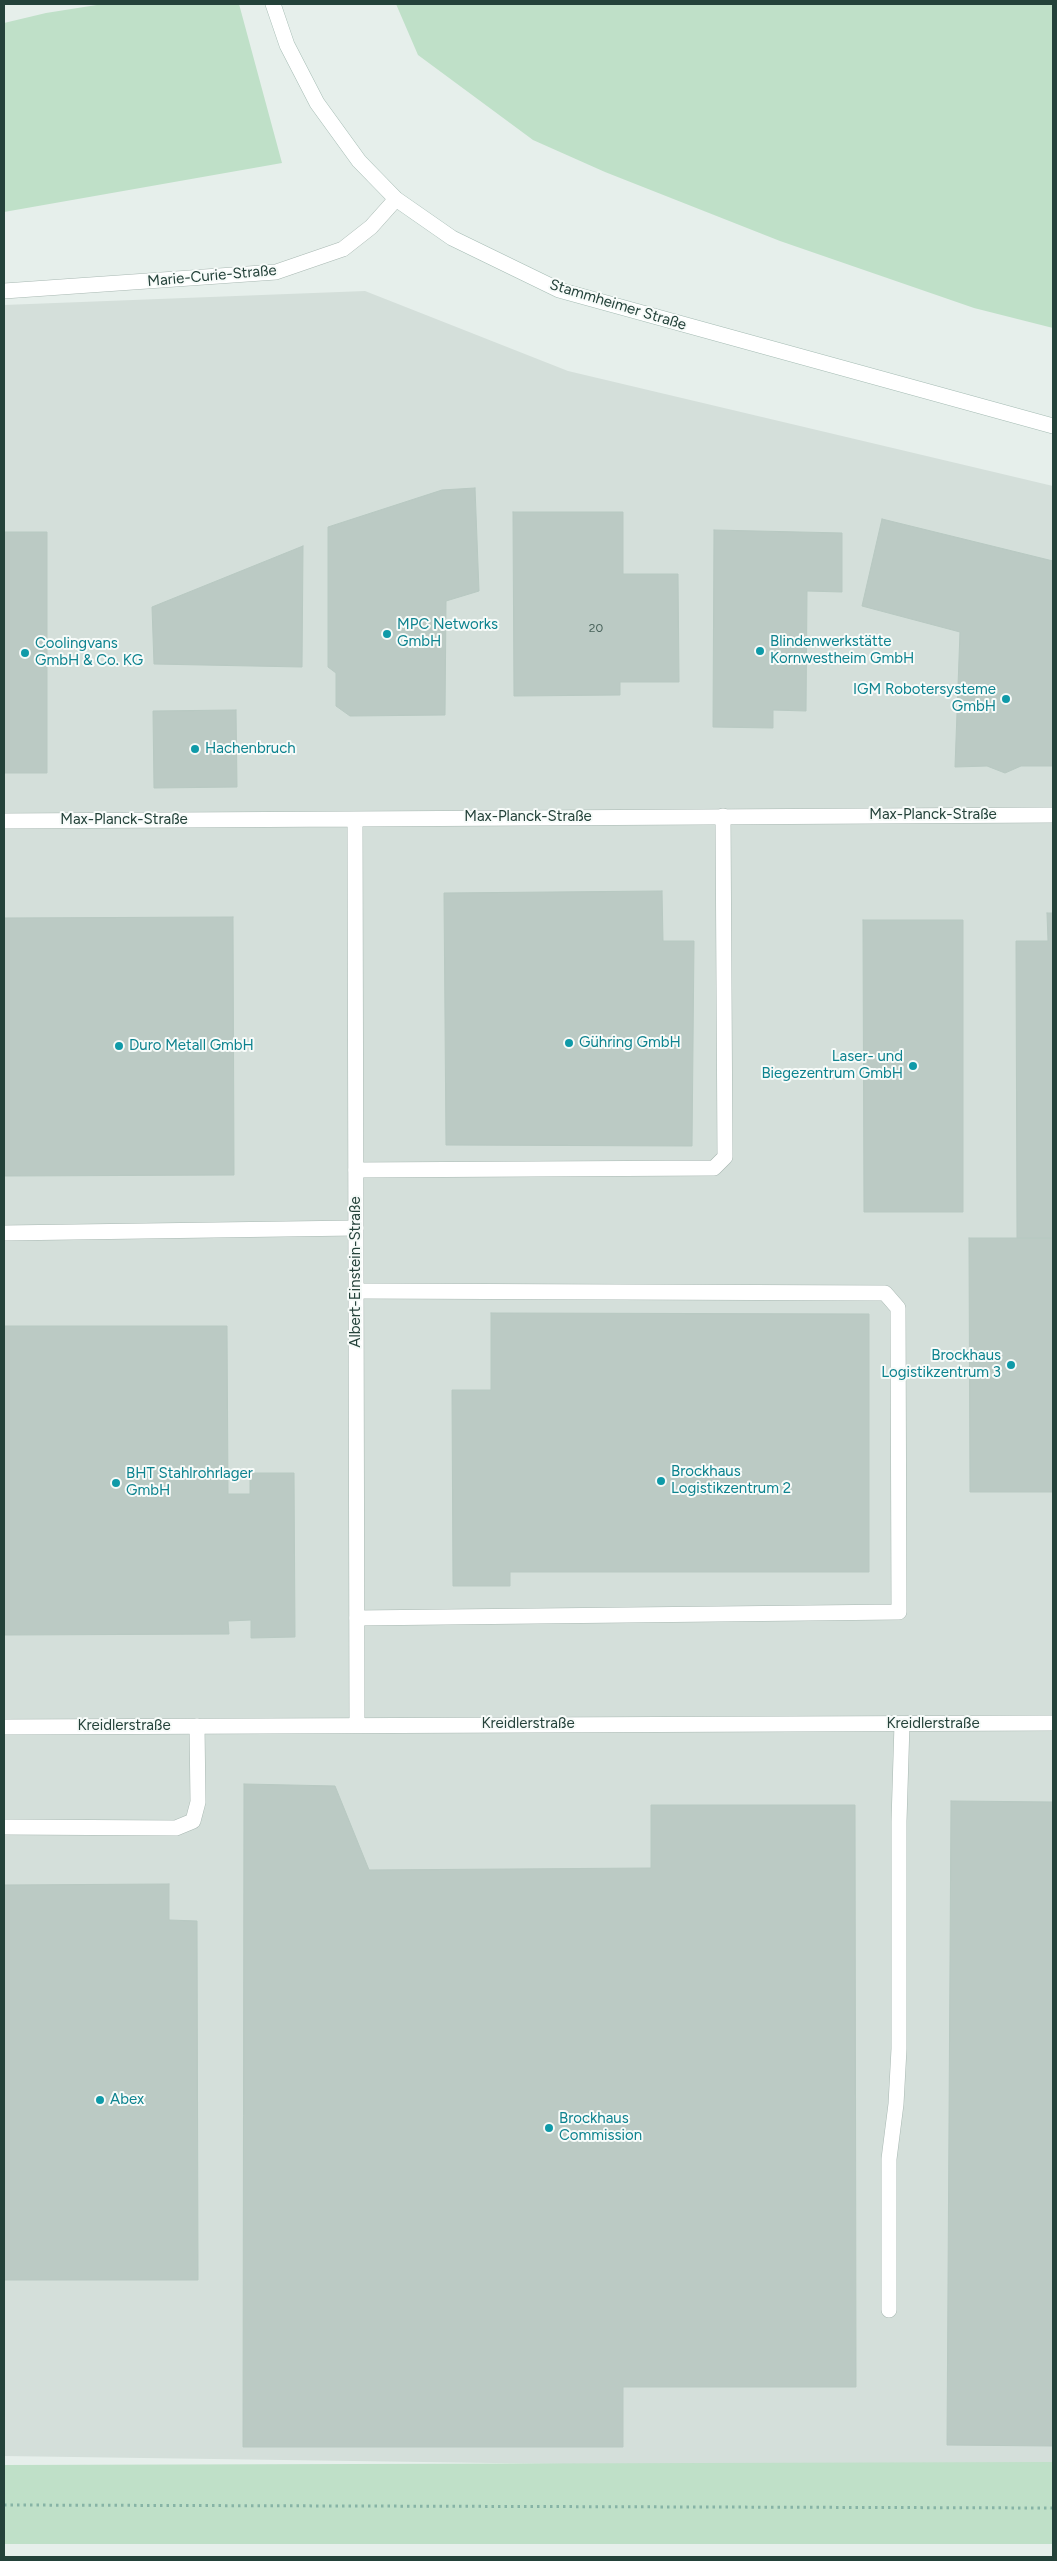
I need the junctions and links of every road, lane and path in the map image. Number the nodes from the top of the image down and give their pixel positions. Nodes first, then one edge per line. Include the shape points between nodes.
1 (273, 4) edge
2 (396, 199) junction
3 (4, 291) edge
4 (1053, 426) edge
5 (1053, 815) edge
6 (723, 816) junction
7 (355, 818) junction
8 (4, 821) edge
9 (356, 1170) junction
10 (356, 1228) junction
11 (4, 1233) edge
12 (356, 1291) junction
13 (356, 1618) junction
14 (1053, 1723) edge
15 (902, 1724) junction
16 (357, 1725) junction
17 (196, 1726) junction
18 (4, 1727) edge
19 (4, 1828) edge
20 (889, 2310) dead end
21 (4, 2505) edge
22 (1053, 2508) edge

1 - 2 street, Stammheimer Straße via 287,45 317,103 359,161
2 - 3 street, Marie-Curie-Straße via 371,227 343,249 276,272
2 - 4 street, Stammheimer Straße via 452,238 559,290
5 - 6 street, Max-Planck-Straße
6 - 7 street, Max-Planck-Straße
6 - 9 street via 725,1157 714,1168
7 - 8 street, Max-Planck-Straße
7 - 9 street, Albert-Einstein-Straße
9 - 10 street, Albert-Einstein-Straße
10 - 11 street
10 - 12 street, Albert-Einstein-Straße
12 - 13 street, Albert-Einstein-Straße
12 - 13 street via 885,1293 898,1308 899,1612
13 - 16 street, Albert-Einstein-Straße
14 - 15 street, Kreidlerstraße
15 - 16 street, Kreidlerstraße
15 - 20 street via 899,2049 888,2159
16 - 17 street, Kreidlerstraße
17 - 18 street, Kreidlerstraße
17 - 19 street via 198,1802 193,1820 176,1828
21 - 22 path

